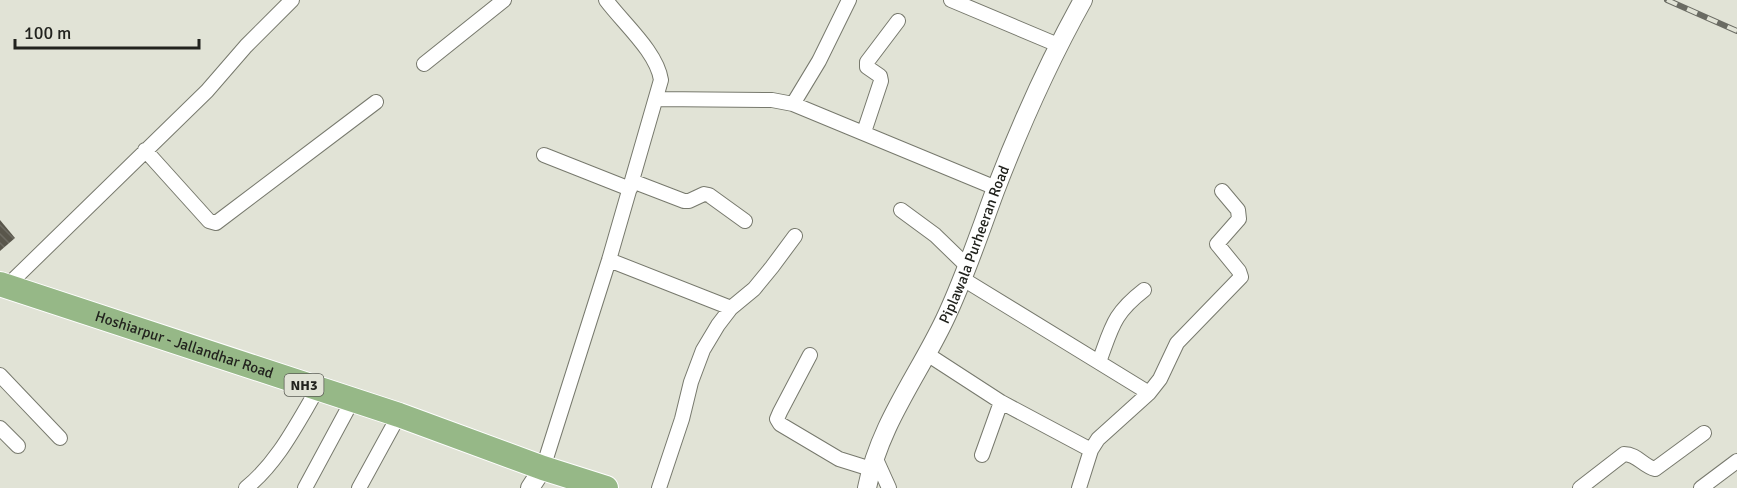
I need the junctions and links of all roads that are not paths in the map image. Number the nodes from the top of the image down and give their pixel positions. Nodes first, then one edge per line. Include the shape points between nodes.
1 (292, 0) edge
2 (504, 0) edge
3 (849, 0) edge
4 (951, 0) edge
5 (1083, 0) edge
6 (610, 2) edge
7 (898, 21) dead end
8 (1058, 45) junction
9 (424, 64) dead end
10 (656, 99) junction
11 (376, 102) dead end
12 (793, 104) junction
13 (864, 132) junction
14 (145, 150) junction
15 (544, 155) dead end
16 (631, 185) junction
17 (996, 188) junction
18 (1222, 191) dead end
19 (900, 210) dead end
20 (745, 221) dead end
21 (795, 236) dead end
22 (609, 260) junction
23 (965, 273) junction
24 (4, 285) edge
25 (1144, 290) dead end
26 (731, 308) junction
27 (927, 354) junction
28 (810, 355) dead end
29 (1099, 363) junction
30 (0, 375) edge
31 (316, 390) junction
32 (1149, 393) junction
33 (352, 401) junction
34 (1001, 402) junction
35 (399, 415) junction
36 (0, 428) edge
37 (1704, 433) dead end
38 (60, 438) dead end
39 (18, 446) dead end
40 (1091, 450) junction
41 (982, 455) dead end
42 (1737, 460) edge
43 (873, 463) junction
44 (543, 468) junction
45 (246, 488) edge
46 (305, 488) edge
47 (359, 488) edge
48 (530, 488) edge
49 (606, 488) edge
50 (658, 488) edge
51 (867, 488) edge
52 (889, 488) edge
53 (1079, 488) edge
54 (1580, 488) edge
55 (1701, 488) edge

1 - 14 street
2 - 9 street
3 - 12 street
4 - 8 street
5 - 8 street, Piplawala Purheeran Road
6 - 10 street via 660,69
7 - 13 street via 867,62 867,68 882,81
8 - 17 street, Piplawala Purheeran Road
10 - 12 street via 772,100
10 - 16 street
11 - 14 street via 216,223 209,221
12 - 13 street
13 - 17 street
14 - 24 street
15 - 16 street
16 - 20 street via 684,201 709,195
16 - 22 street
17 - 23 street, Piplawala Purheeran Road
18 - 32 street via 1238,210 1239,219 1217,244 1241,277 1178,344
19 - 23 street via 929,230
21 - 26 street via 754,289
22 - 26 street
22 - 44 street
23 - 27 street, Piplawala Purheeran Road
23 - 29 street
24 - 31 highway, Hoshiarpur - Jallandhar Road / NH3
25 - 29 street via 1120,311
26 - 50 street via 703,350
27 - 34 street
27 - 43 street, Piplawala Purheeran Road via 883,433
28 - 43 street via 777,419 839,459
29 - 32 street
30 - 38 street
31 - 33 highway, Hoshiarpur - Jallandhar Road / NH3
31 - 45 street via 275,459
32 - 40 street via 1109,428
33 - 35 highway, Hoshiarpur - Jallandhar Road / NH3
33 - 46 street
34 - 40 street
34 - 41 street
35 - 44 highway, Hoshiarpur - Jallandhar Road / NH3
35 - 47 street
36 - 39 street
37 - 54 street via 1655,469 1624,454
40 - 53 street
42 - 55 street
43 - 51 street, Piplawala Purheeran Road
43 - 52 street
44 - 48 street
44 - 49 highway, Hoshiarpur - Jallandhar Road / NH3

